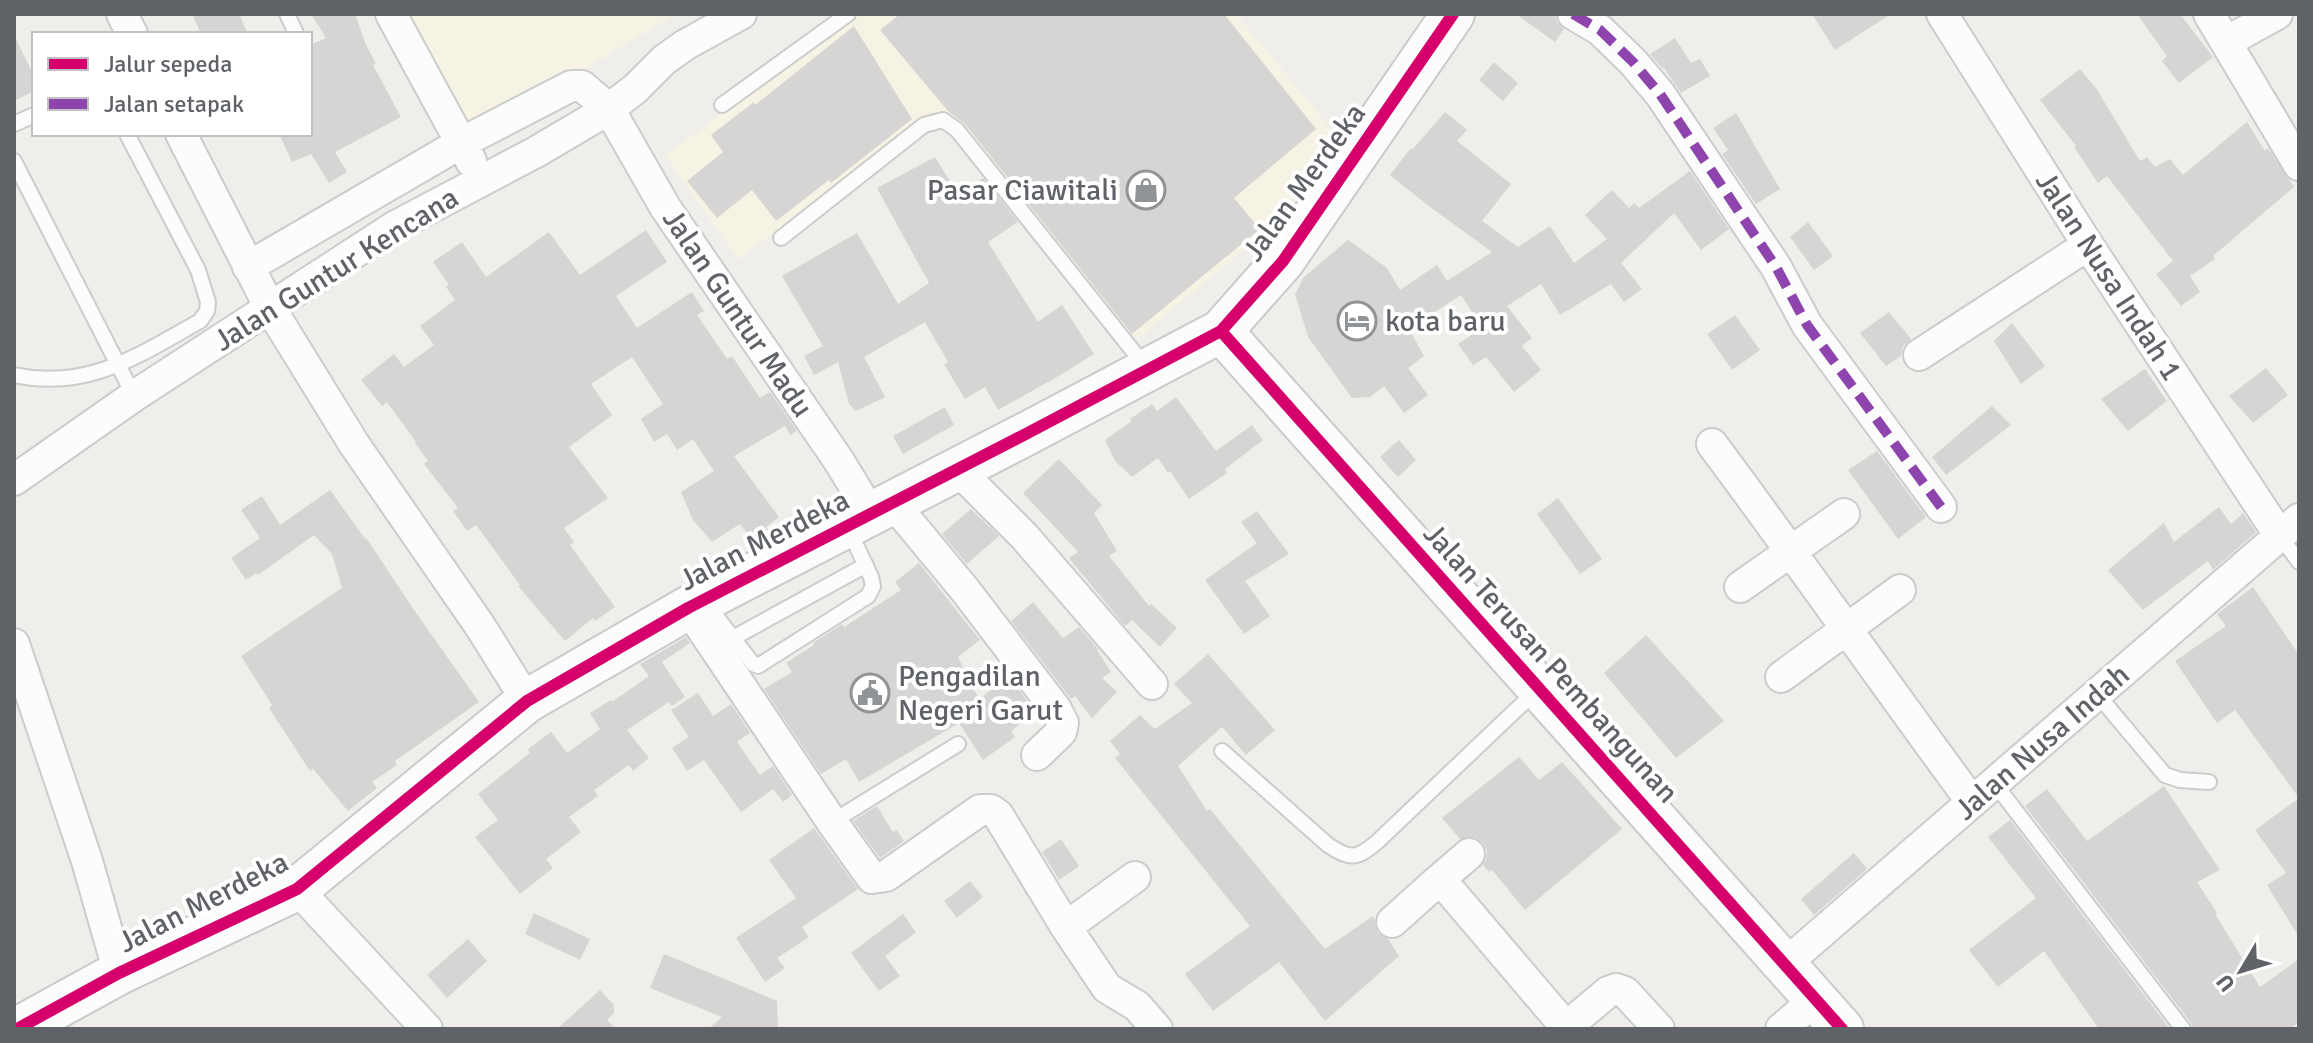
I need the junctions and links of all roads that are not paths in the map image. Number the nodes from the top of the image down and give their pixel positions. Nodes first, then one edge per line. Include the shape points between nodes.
1 (122, 14) edge
2 (391, 14) edge
3 (741, 14) edge
4 (848, 14) edge
5 (1453, 14) edge
6 (1573, 14) edge
7 (1942, 14) edge
8 (2209, 14) edge
9 (2277, 14) edge
10 (131, 32) edge
11 (2226, 42) junction
12 (722, 105) dead end
13 (609, 109) junction
14 (128, 136) edge
15 (182, 136) edge
16 (461, 143) junction
17 (14, 161) edge
18 (2299, 165) edge
19 (482, 181) junction
20 (781, 238) dead end
21 (2088, 245) junction
22 (248, 267) junction
23 (270, 308) junction
24 (1221, 331) junction
25 (1919, 355) dead end
26 (120, 366) junction
27 (1148, 370) junction
28 (14, 375) edge
29 (134, 396) junction
30 (1712, 444) dead end
31 (957, 469) junction
32 (14, 480) edge
33 (1941, 507) dead end
34 (871, 514) junction
35 (1844, 514) dead end
36 (2289, 528) edge
37 (1792, 551) junction
38 (2299, 562) edge
39 (866, 565) junction
40 (1740, 587) dead end
41 (1900, 590) dead end
42 (696, 603) junction
43 (1846, 630) junction
44 (733, 638) junction
45 (14, 644) edge
46 (1781, 677) dead end
47 (1152, 684) dead end
48 (1539, 688) junction
49 (2097, 694) junction
50 (527, 701) junction
51 (958, 744) dead end
52 (1222, 751) dead end
53 (1037, 755) dead end
54 (2209, 782) dead end
55 (1983, 793) junction
56 (832, 822) junction
57 (1469, 854) dead end
58 (1135, 877) dead end
59 (1440, 879) junction
60 (297, 889) junction
61 (1392, 922) dead end
62 (1066, 927) junction
63 (1784, 965) junction
64 (119, 973) junction
65 (1829, 1014) edge
66 (1565, 1028) edge
67 (17, 1029) edge
68 (427, 1029) edge
69 (1157, 1029) edge
70 (1659, 1029) edge
71 (1781, 1029) edge
72 (2183, 1029) edge

1 - 10 street
2 - 16 street
3 - 13 street, Jalan Guntur Kencana via 674,52
4 - 12 lane
5 - 24 street, Jalan Merdeka via 1283,261
6 - 33 street via 1600,30 1660,94 1776,267 1807,325
7 - 21 street, Jalan Nusa Indah 1
8 - 11 street
9 - 11 street
11 - 18 street
13 - 16 street via 582,86 571,86
13 - 19 street, Jalan Guntur Kencana
13 - 34 street, Jalan Guntur Madu via 665,207
14 - 26 lane via 198,270 208,302 200,321
15 - 22 street
16 - 19 street
16 - 22 street
17 - 26 lane
19 - 23 street, Jalan Guntur Kencana via 394,227
20 - 27 lane via 924,125 943,120 957,130
21 - 25 street
21 - 36 street, Jalan Nusa Indah 1
22 - 23 street
23 - 29 street, Jalan Guntur Kencana
23 - 50 street via 354,444
24 - 27 street, Jalan Merdeka
24 - 48 street, Jalan Terusan Pembangunan
26 - 28 lane via 68,379
26 - 29 lane
27 - 31 street, Jalan Merdeka
29 - 32 street, Jalan Guntur Kencana
30 - 37 street
31 - 34 street, Jalan Merdeka
31 - 47 street via 1024,536
34 - 39 lane
34 - 42 street, Jalan Merdeka
34 - 53 street, Jalan Guntur Madu via 965,590 1056,709 1061,732
35 - 37 street
36 - 38 lane
36 - 49 street, Jalan Nusa Indah
37 - 40 street
37 - 43 street
39 - 44 lane
39 - 44 lane via 873,586 868,596 758,666
41 - 43 street
42 - 44 lane
42 - 50 street, Jalan Merdeka
42 - 56 street
43 - 46 street
43 - 55 street
45 - 64 street
48 - 52 lane via 1357,856 1328,845
48 - 63 street, Jalan Terusan Pembangunan
49 - 54 lane via 2165,775
49 - 55 street, Jalan Nusa Indah
50 - 60 street, Jalan Merdeka
51 - 56 lane
55 - 63 street, Jalan Nusa Indah
55 - 72 lane
56 - 62 street via 877,879 980,810 991,810
57 - 59 street
58 - 62 street
59 - 61 street
59 - 66 street
60 - 64 street, Jalan Merdeka
60 - 68 street
62 - 69 street via 1107,988 1137,1006
63 - 65 street, Jalan Terusan Pembangunan
64 - 67 street, Jalan Merdeka
65 - 71 street
66 - 70 street via 1616,989

